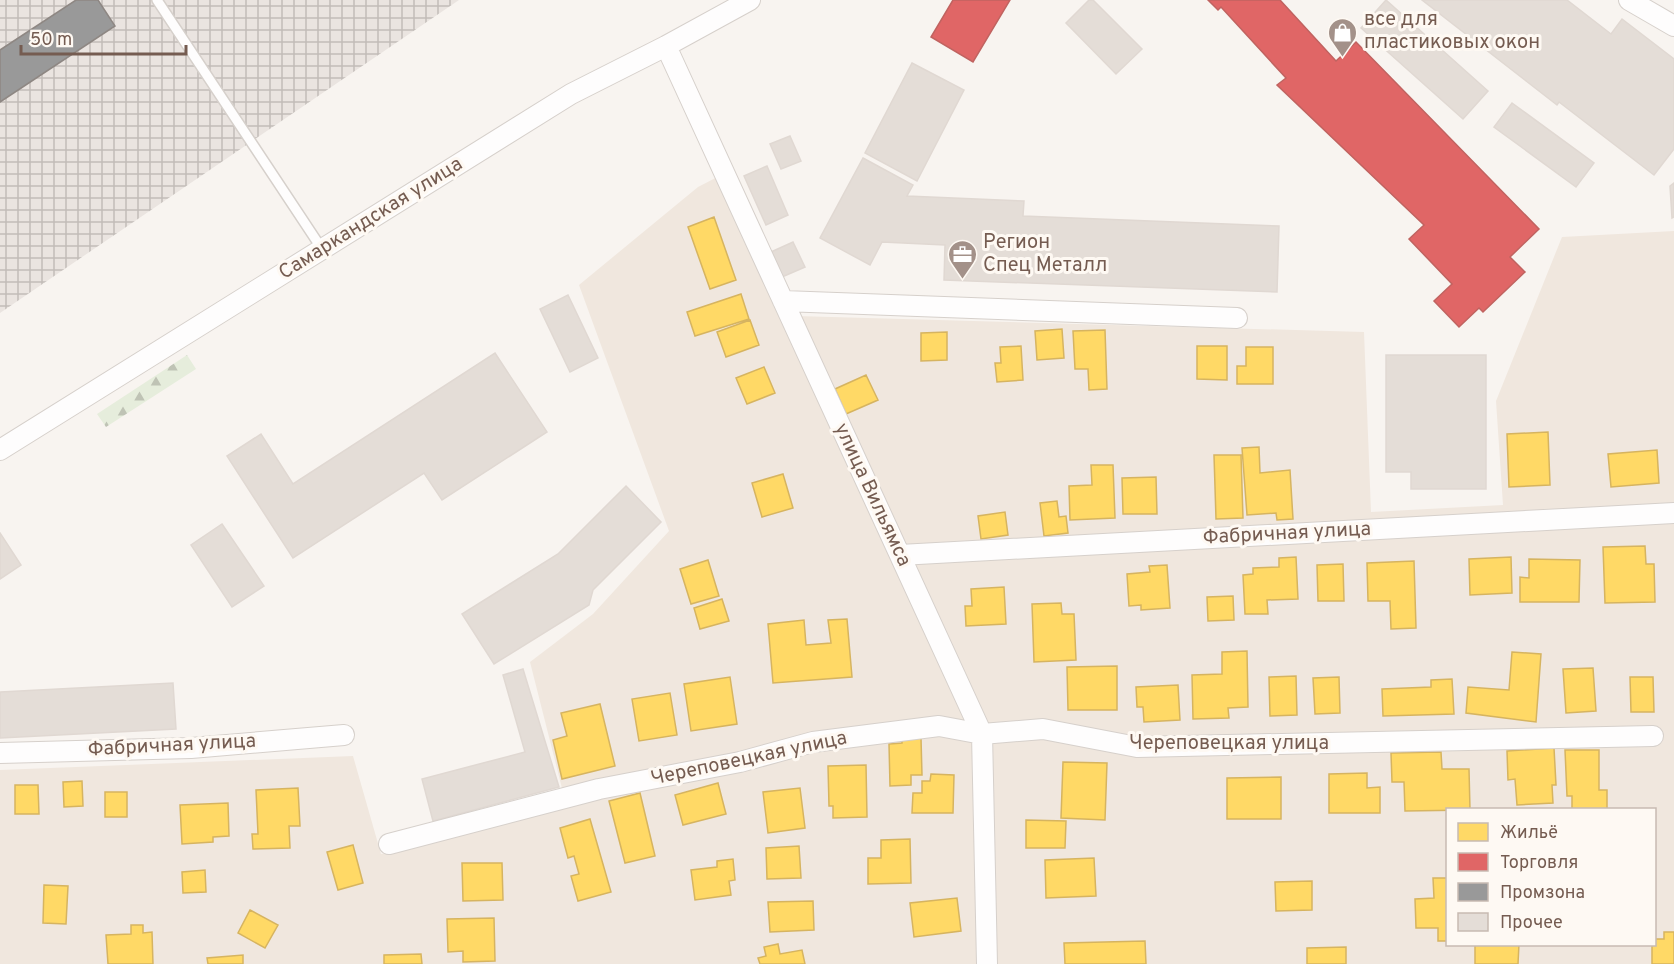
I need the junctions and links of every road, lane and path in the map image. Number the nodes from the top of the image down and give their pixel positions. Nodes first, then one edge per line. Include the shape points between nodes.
1 (157, 0) edge
2 (750, 0) edge
3 (1629, 0) edge
4 (1674, 26) edge
5 (666, 46) junction
6 (322, 249) junction
7 (783, 301) junction
8 (1237, 318) dead end
9 (0, 450) edge
10 (1674, 513) edge
11 (900, 555) junction
12 (982, 734) junction
13 (344, 735) dead end
14 (1653, 736) dead end
15 (0, 753) edge
16 (389, 844) dead end
17 (987, 964) edge

1 - 6 lane
2 - 5 street, Самаркандская улица
3 - 4 street
5 - 6 street, Самаркандская улица via 571,94
5 - 7 street, улица Вильямса
6 - 9 street, Самаркандская улица
7 - 8 street
7 - 11 street, улица Вильямса
10 - 11 street, Фабричная улица
11 - 12 street, улица Вильямса
12 - 14 street, Череповецкая улица via 1043,729 1137,747
12 - 16 street, Череповецкая улица via 939,726 813,742 740,762 599,789
12 - 17 street, улица Вильямса
13 - 15 street, Фабричная улица via 190,748

